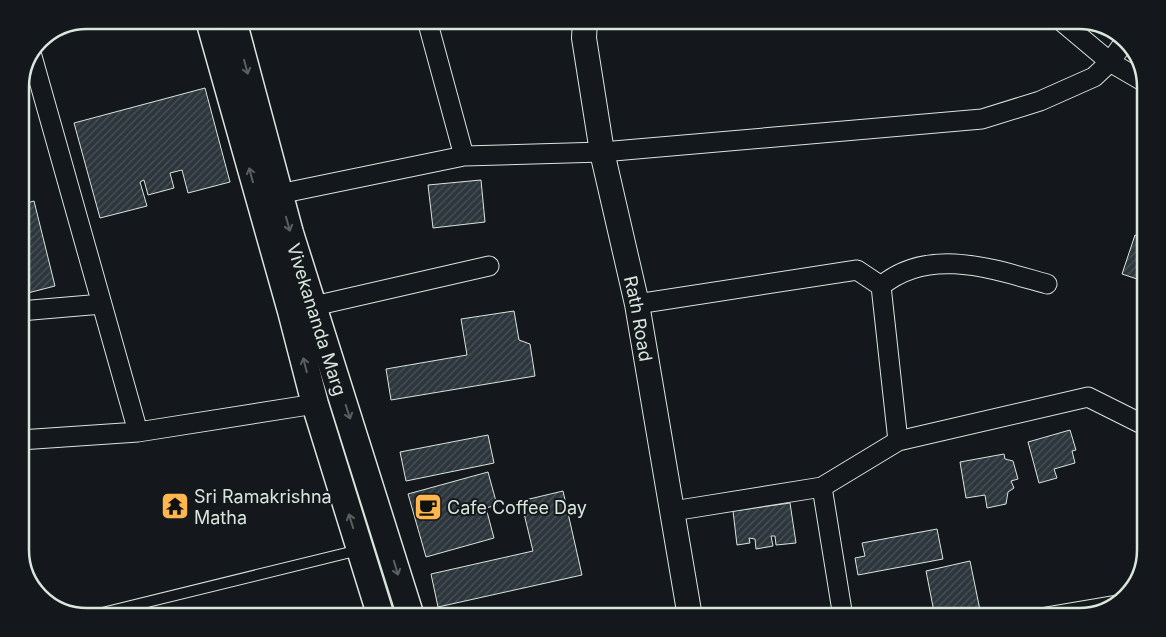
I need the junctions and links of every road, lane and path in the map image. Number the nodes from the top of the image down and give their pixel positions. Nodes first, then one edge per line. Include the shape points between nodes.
1 (212, 29) edge
2 (235, 29) edge
3 (429, 29) edge
4 (584, 29) edge
5 (1071, 29) edge
6 (1121, 46) edge
7 (1110, 62) junction
8 (34, 63) edge
9 (1136, 77) edge
10 (602, 152) junction
11 (464, 156) junction
12 (279, 194) junction
13 (489, 266) dead end
14 (1047, 284) dead end
15 (881, 286) junction
16 (102, 304) junction
17 (637, 304) junction
18 (314, 306) junction
19 (29, 310) edge
20 (315, 404) junction
21 (1137, 422) edge
22 (138, 432) junction
23 (29, 439) edge
24 (898, 441) junction
25 (822, 487) junction
26 (673, 511) junction
27 (360, 550) junction
28 (123, 608) edge
29 (379, 608) edge
30 (408, 608) edge
31 (689, 608) edge
32 (842, 608) edge

20 -> 1 main road, Vivekananda Marg
2 -> 12 main road, Vivekananda Marg
3 - 11 street
4 - 10 street, Rath Road
5 - 7 street
6 - 7 street
7 - 9 street
7 - 10 street via 1094,77 982,119
8 - 16 street
10 - 11 street
10 - 17 street, Rath Road
11 - 12 street
12 -> 18 main road, Vivekananda Marg
13 - 18 street
14 - 15 street via 990,268 935,262 898,274
15 - 17 street via 857,270
15 - 24 street
16 - 19 street
16 - 22 street
17 - 26 street, Rath Road
18 -> 30 main road, Vivekananda Marg
20 - 22 street
27 -> 20 main road, Vivekananda Marg
21 - 24 street via 1088,397
22 - 23 street
24 - 25 street
25 - 26 street
25 - 32 street
26 - 31 street, Rath Road
27 - 28 lane
27 - 29 main road, Vivekananda Marg

